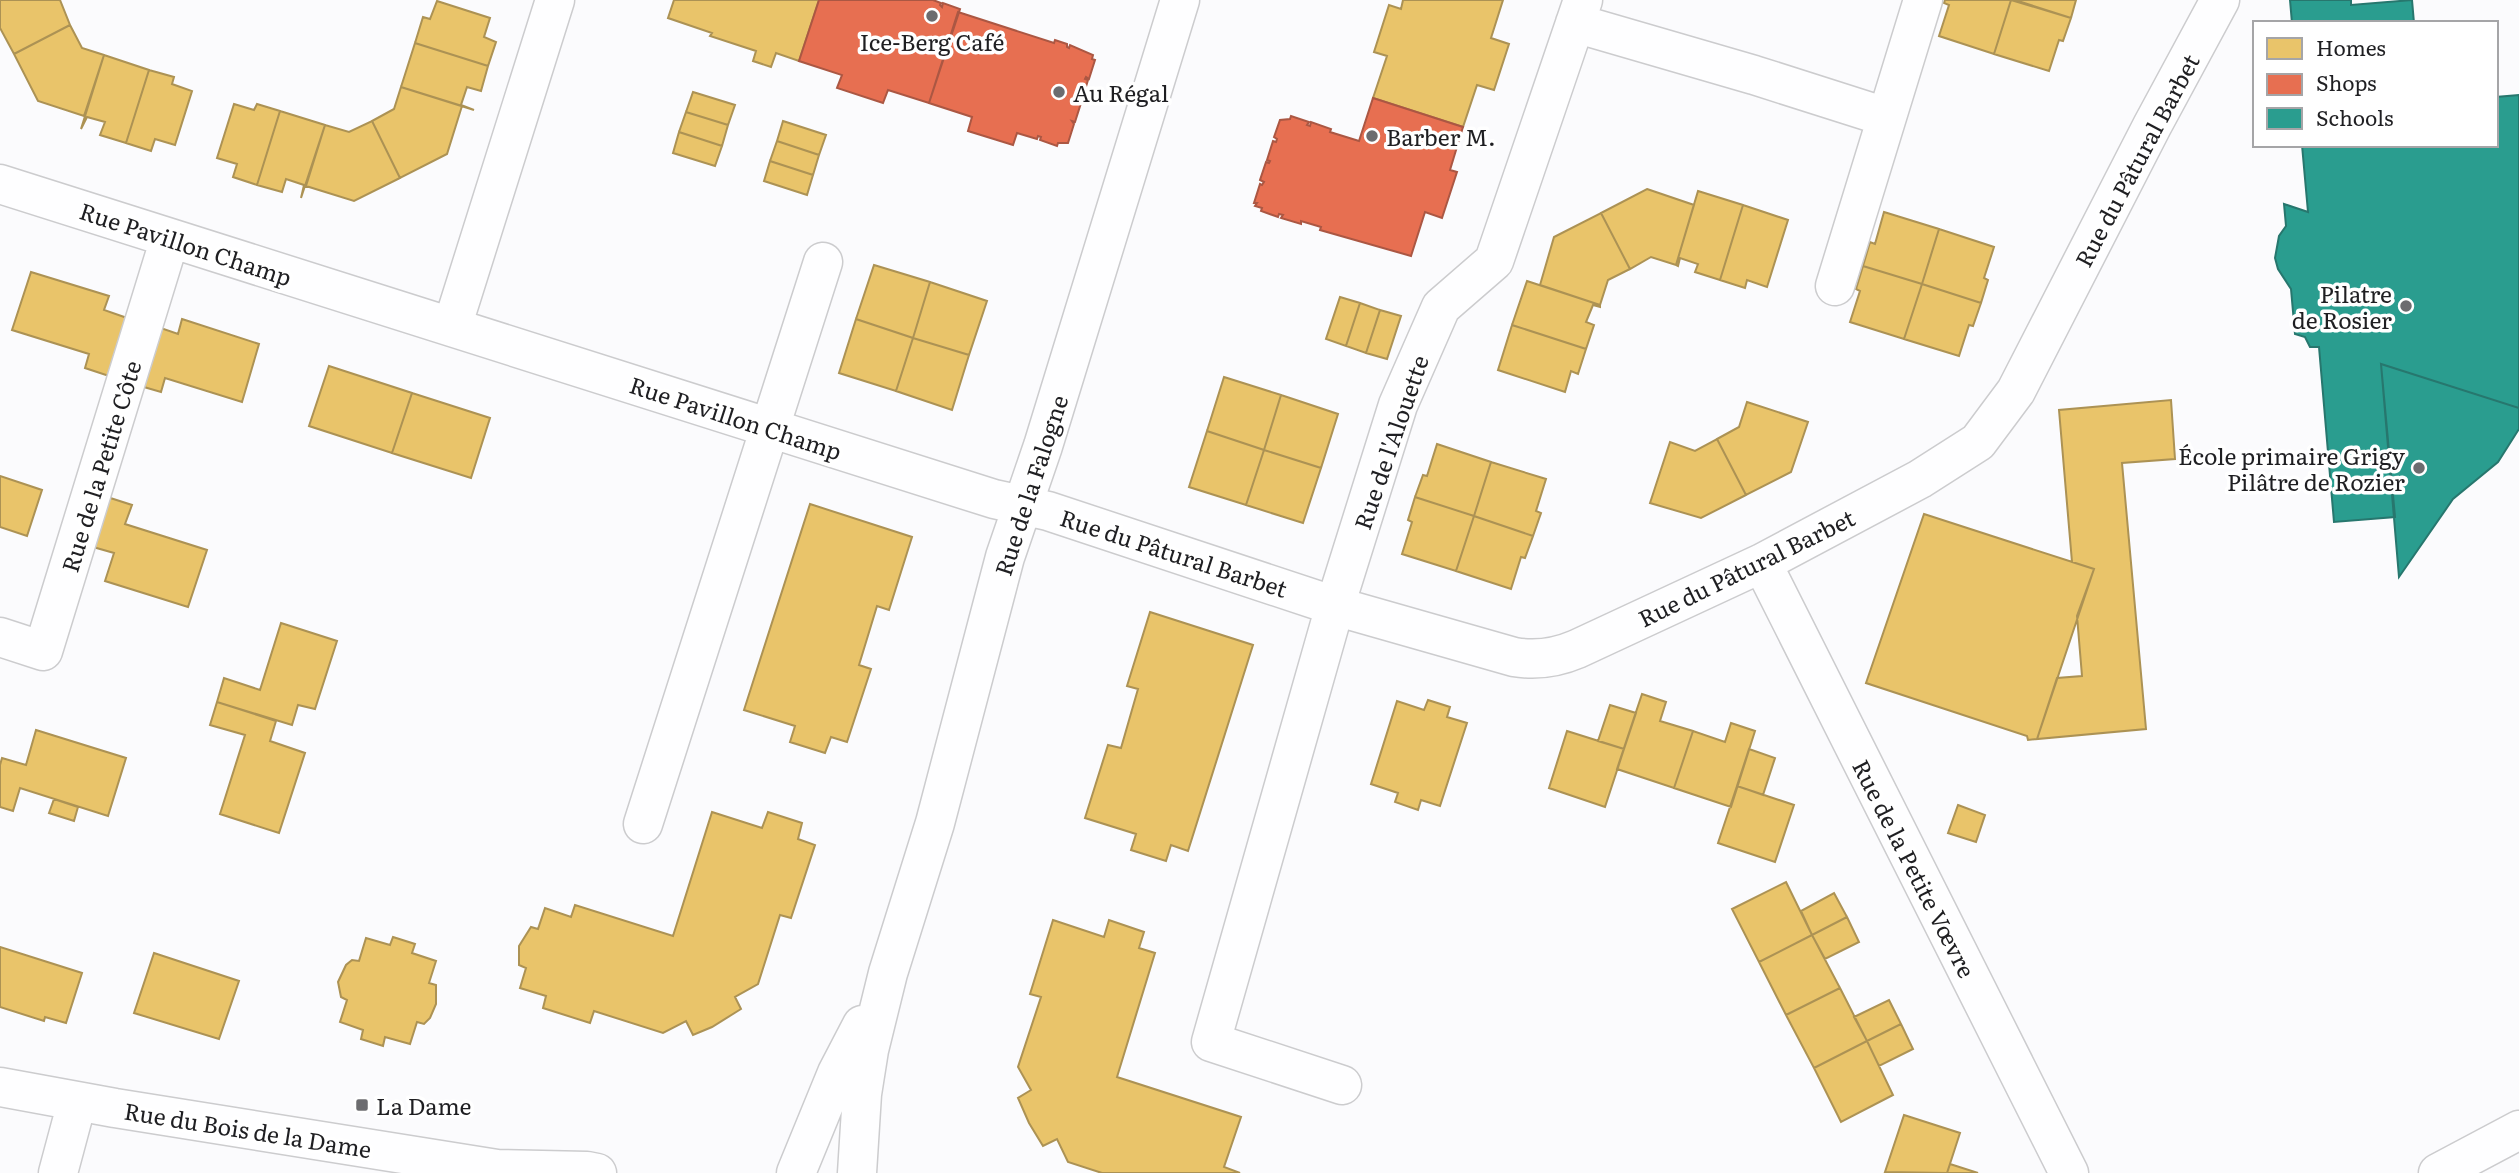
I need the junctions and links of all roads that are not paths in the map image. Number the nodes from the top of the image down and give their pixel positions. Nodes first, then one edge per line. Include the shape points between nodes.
1 (1180, 0) edge
2 (1923, 0) edge
3 (2220, 0) edge
4 (553, 5) edge
5 (1579, 11) edge
6 (1886, 117) junction
7 (0, 184) edge
8 (170, 238) junction
9 (823, 262) dead end
10 (1835, 286) dead end
11 (452, 327) junction
12 (770, 428) junction
13 (1022, 504) junction
14 (1762, 563) junction
15 (1335, 606) junction
16 (0, 637) edge
17 (643, 824) dead end
18 (888, 973) junction
19 (1342, 1085) dead end
20 (0, 1087) edge
21 (77, 1102) junction
22 (2519, 1130) edge
23 (503, 1171) edge
24 (58, 1173) edge
25 (597, 1173) edge
26 (796, 1173) edge
27 (857, 1173) edge
28 (2069, 1173) edge
29 (2438, 1173) edge

1 - 13 street, Rue de la Falogne
2 - 6 street
3 - 14 street, Rue du Pâtural Barbet via 2016,391 1978,442 1920,479
4 - 11 street
5 - 6 street, Rue de l'Alouette
5 - 15 street, Rue de l'Alouette via 1494,261 1441,307 1398,405
6 - 10 street
7 - 8 street, Rue Pavillon Champ
8 - 11 street, Rue Pavillon Champ
8 - 16 street, Rue de la Petite Côte via 43,651
9 - 12 street
11 - 12 street, Rue Pavillon Champ
12 - 13 street, Rue Pavillon Champ
12 - 17 street
13 - 15 street, Rue du Pâtural Barbet
13 - 18 street, Rue de la Falogne via 935,823
14 - 15 street, Rue du Pâtural Barbet via 1547,659 1514,657
14 - 28 street, Rue de la Petite Vœvre
15 - 19 street, Rue de l'Alouette via 1210,1042
18 - 26 street, Rue de la Falogne via 837,1073
18 - 27 street, Rue de la Falogne via 862,1094
20 - 21 street, Rue du Bois de la Dame
21 - 23 street, Rue du Bois de la Dame
21 - 24 street
22 - 29 street
23 - 25 street, Rue du Bois de la Dame

